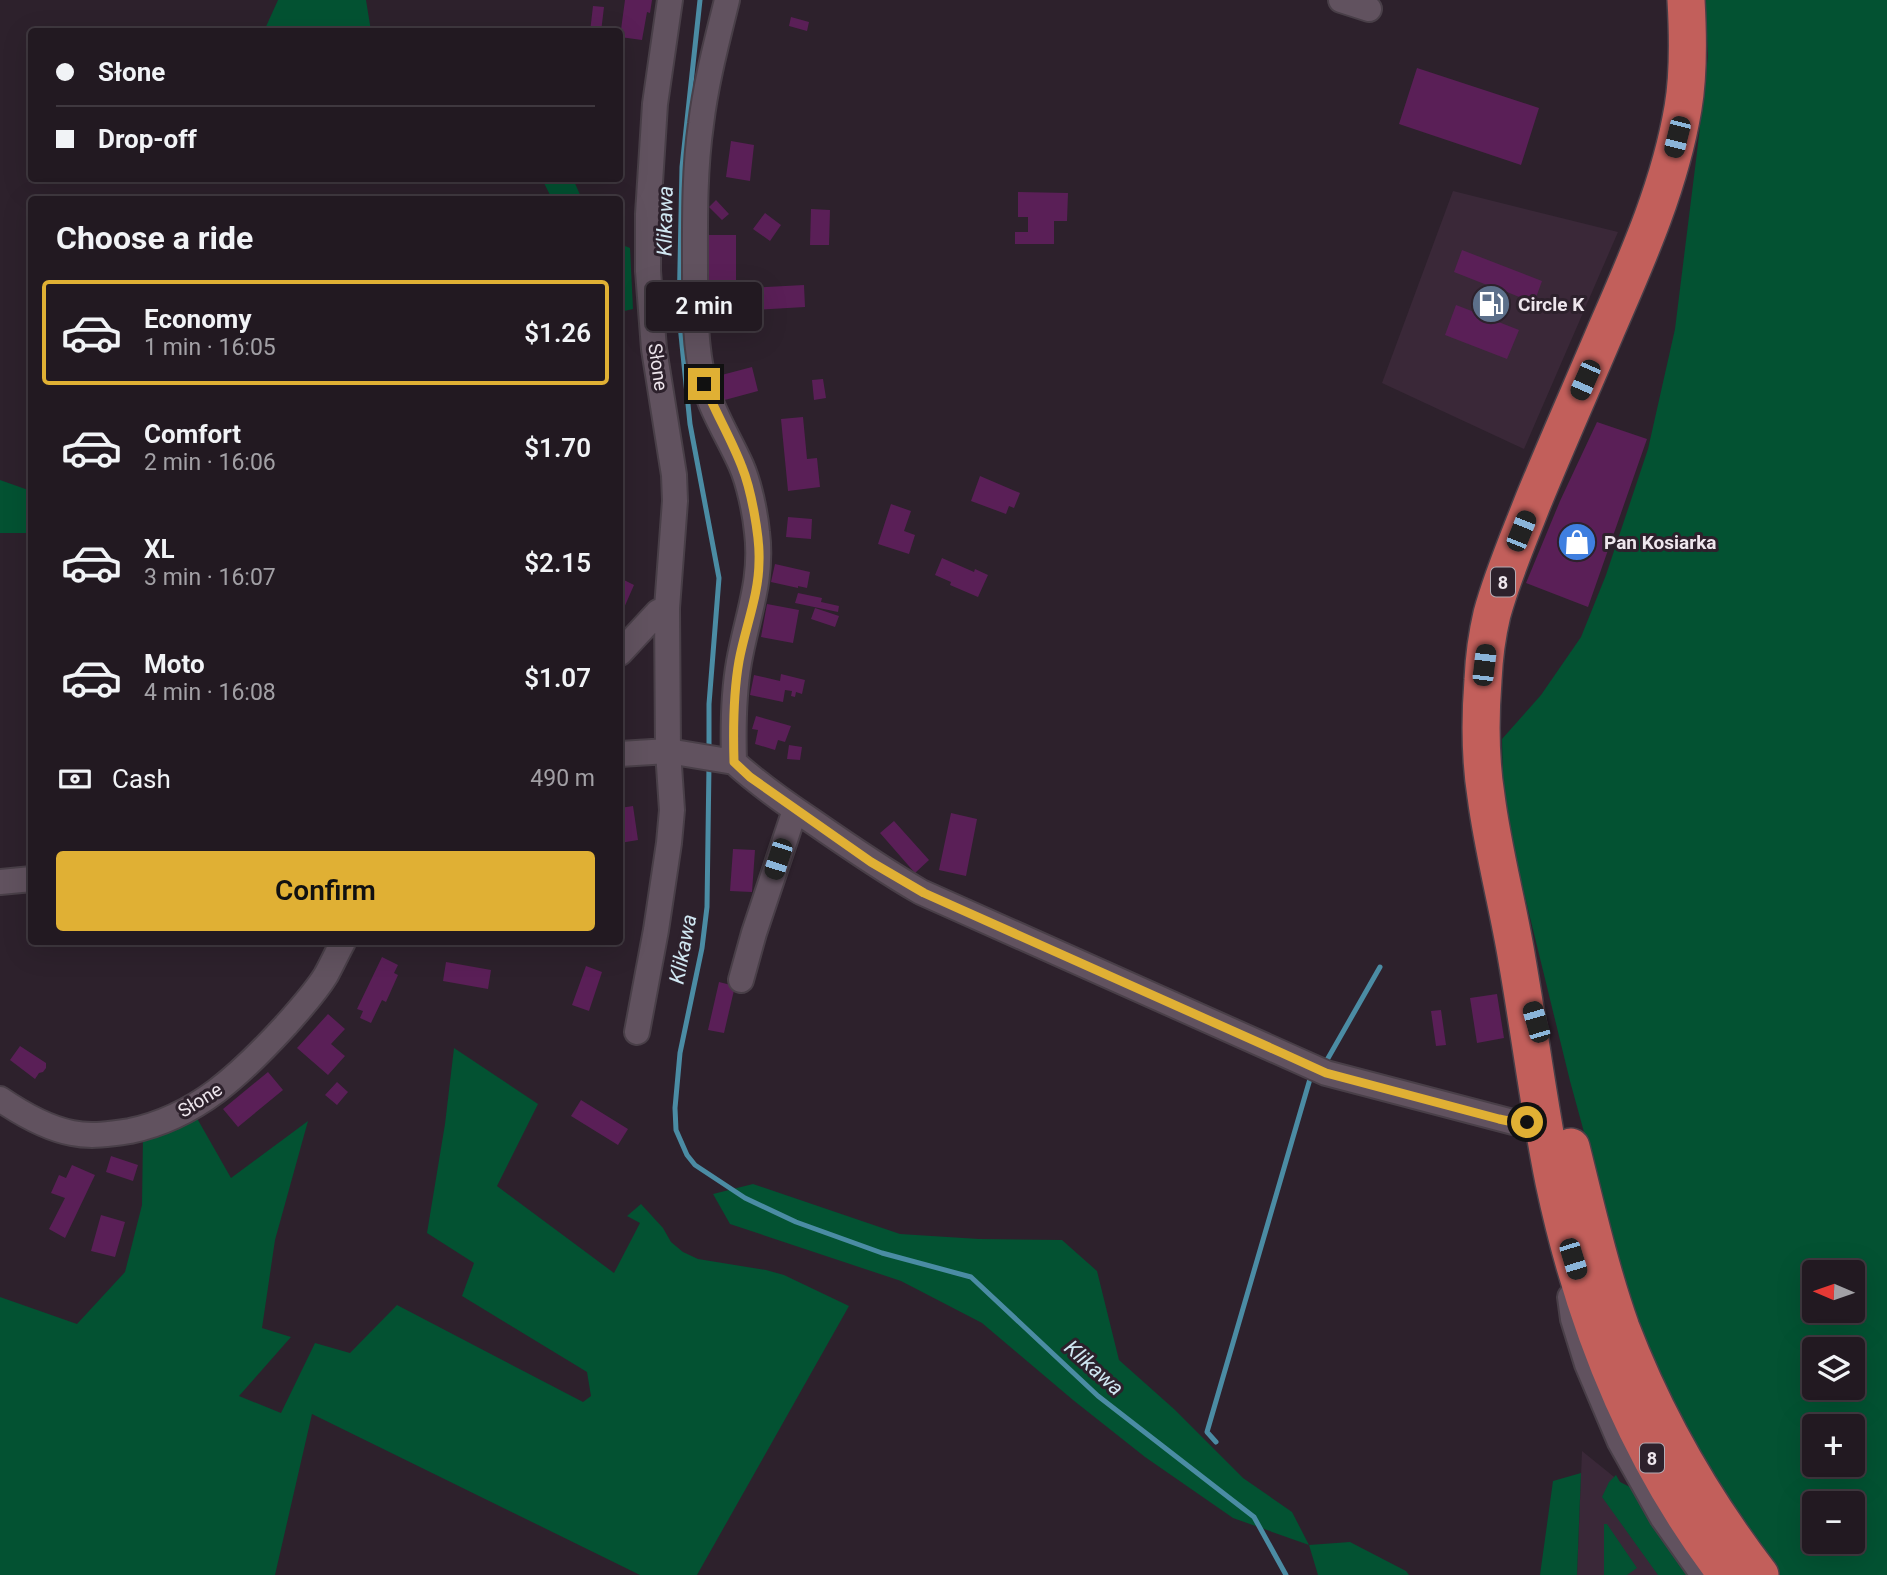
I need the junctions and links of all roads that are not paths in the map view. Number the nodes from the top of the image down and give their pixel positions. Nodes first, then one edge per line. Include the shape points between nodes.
1 (670, 0) edge
2 (727, 0) edge
3 (1341, 0) edge
4 (1686, 0) edge
5 (1369, 9) dead end
6 (667, 608) junction
7 (623, 650) edge
8 (678, 753) junction
9 (623, 754) edge
10 (726, 762) junction
11 (795, 810) junction
12 (28, 879) edge
13 (0, 882) edge
14 (342, 945) edge
15 (741, 980) dead end
16 (637, 1032) dead end
17 (0, 1099) edge
18 (1553, 1121) junction
19 (1573, 1259) junction
20 (1703, 1575) edge
21 (1727, 1575) edge
22 (1760, 1575) edge

1 - 6 street, Słone via 655,104 648,250 654,349 674,475
2 - 10 street via 700,127 696,327 704,384 743,468 760,562 739,661
3 - 5 street
4 - 18 highway, 8 via 1684,105 1668,174 1642,249 1521,531 1487,639 1481,713 1484,783
6 - 7 street
6 - 8 street, Słone
8 - 9 street
8 - 10 street
8 - 16 street, Słone via 670,843
10 - 11 street
11 - 15 street
11 - 18 street via 924,893 1326,1073 1513,1122
12 - 13 street
14 - 17 street, Słone via 326,976 271,1041 231,1081 181,1115 120,1133 73,1133 35,1121
18 - 19 highway, 8 via 1558,1201
18 - 22 highway, 8 via 1640,1373 1685,1465
19 - 20 street via 1569,1289 1587,1364 1620,1442 1662,1517
19 - 21 highway, 8 via 1595,1330 1635,1425 1682,1509

